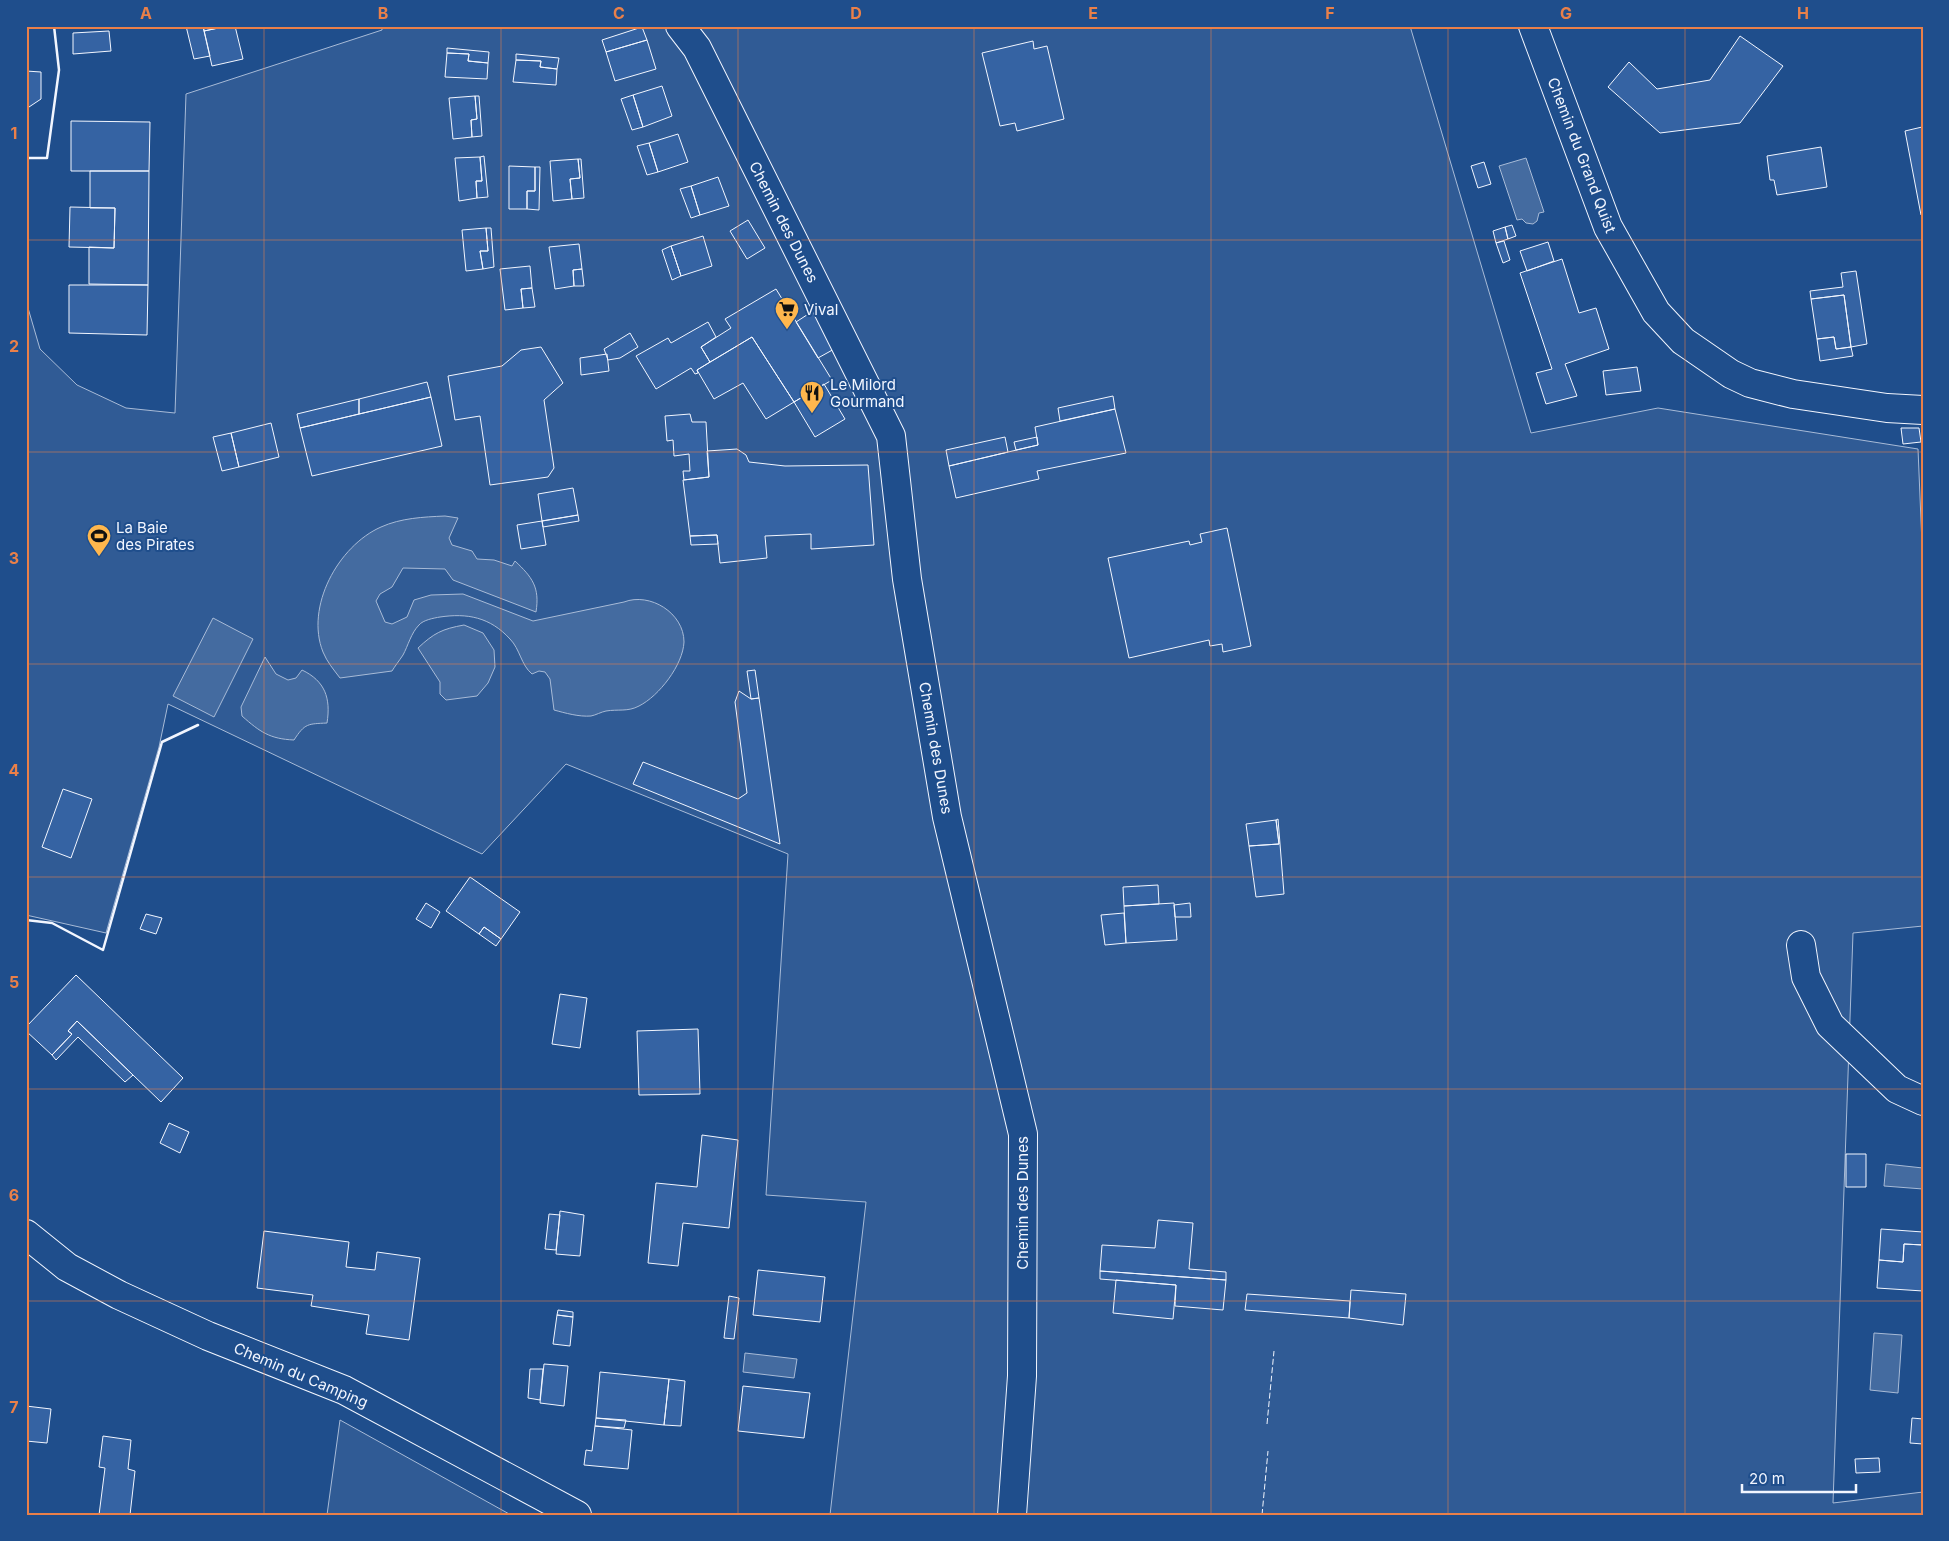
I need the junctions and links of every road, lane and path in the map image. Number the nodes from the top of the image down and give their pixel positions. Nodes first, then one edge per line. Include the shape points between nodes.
1 (680, 26) edge
2 (1533, 26) edge
3 (1923, 410) edge
4 (1801, 945) dead end
5 (1923, 1101) edge
6 (26, 1234) edge
7 (577, 1515) edge
8 (1012, 1515) edge

1 - 8 street, Chemin des Dunes via 697,48 891,436 907,579 947,817 1023,1134 1022,1376
2 - 3 street, Chemin du Grand Quist via 1608,228 1656,312 1683,341 1750,383 1794,394
4 - 5 street via 1806,976 1830,1025 1897,1089
6 - 7 street, Chemin du Camping via 67,1267 119,1295 208,1336 344,1390

